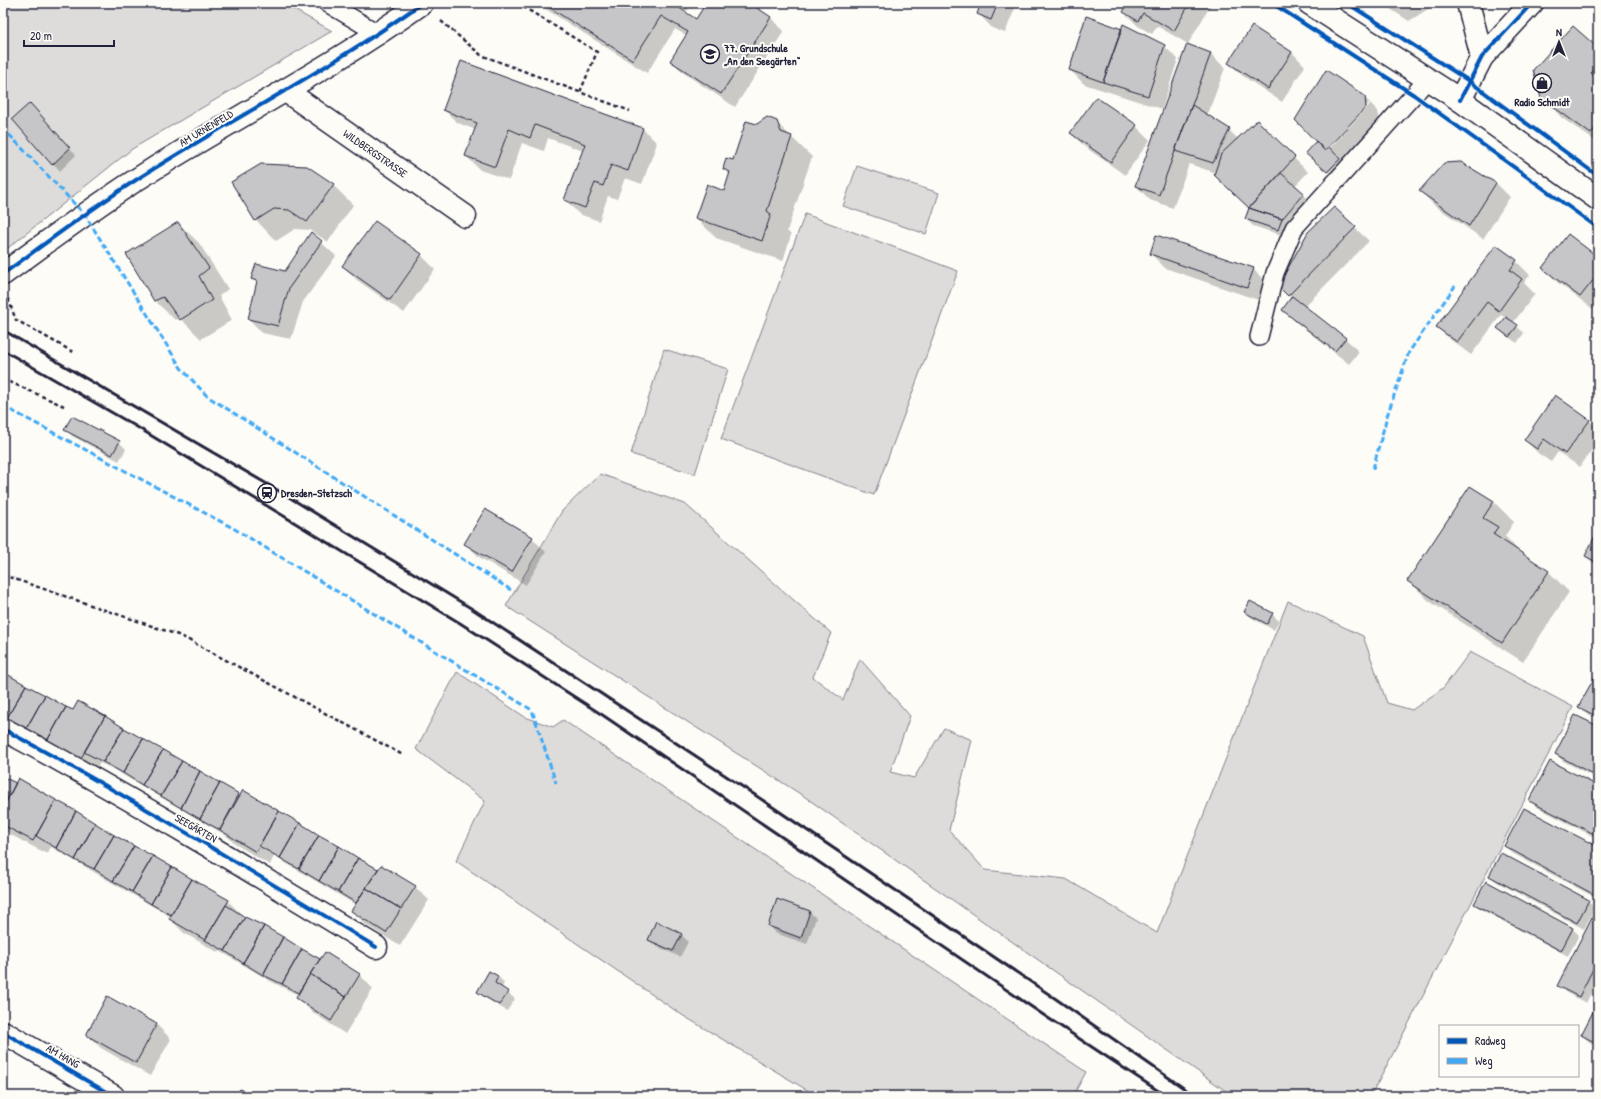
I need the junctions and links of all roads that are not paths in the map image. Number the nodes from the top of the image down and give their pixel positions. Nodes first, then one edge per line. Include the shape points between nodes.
1 (327, 3) edge
2 (422, 3) edge
3 (1309, 3) edge
4 (1468, 3) edge
5 (1532, 3) edge
6 (379, 34) junction
7 (1482, 57) junction
8 (1428, 79) junction
9 (286, 91) junction
10 (1460, 100) junction
11 (1598, 199) edge
12 (465, 216) dead end
13 (4, 284) edge
14 (1259, 337) dead end
15 (3, 730) edge
16 (376, 948) dead end
17 (3, 1032) edge
18 (113, 1096) edge

1 - 6 lane
2 - 6 street, AM URNENFELD
3 - 8 street
4 - 7 street
5 - 7 street
6 - 9 street, AM URNENFELD
7 - 10 street
8 - 10 street
8 - 14 lane via 1294,228 1275,272
9 - 12 street, WILDBERGSTRASSE
9 - 13 street, AM URNENFELD via 146,173
10 - 11 street
15 - 16 street, SEEGÄRTEN via 74,767 241,864
17 - 18 street, AM HANG

